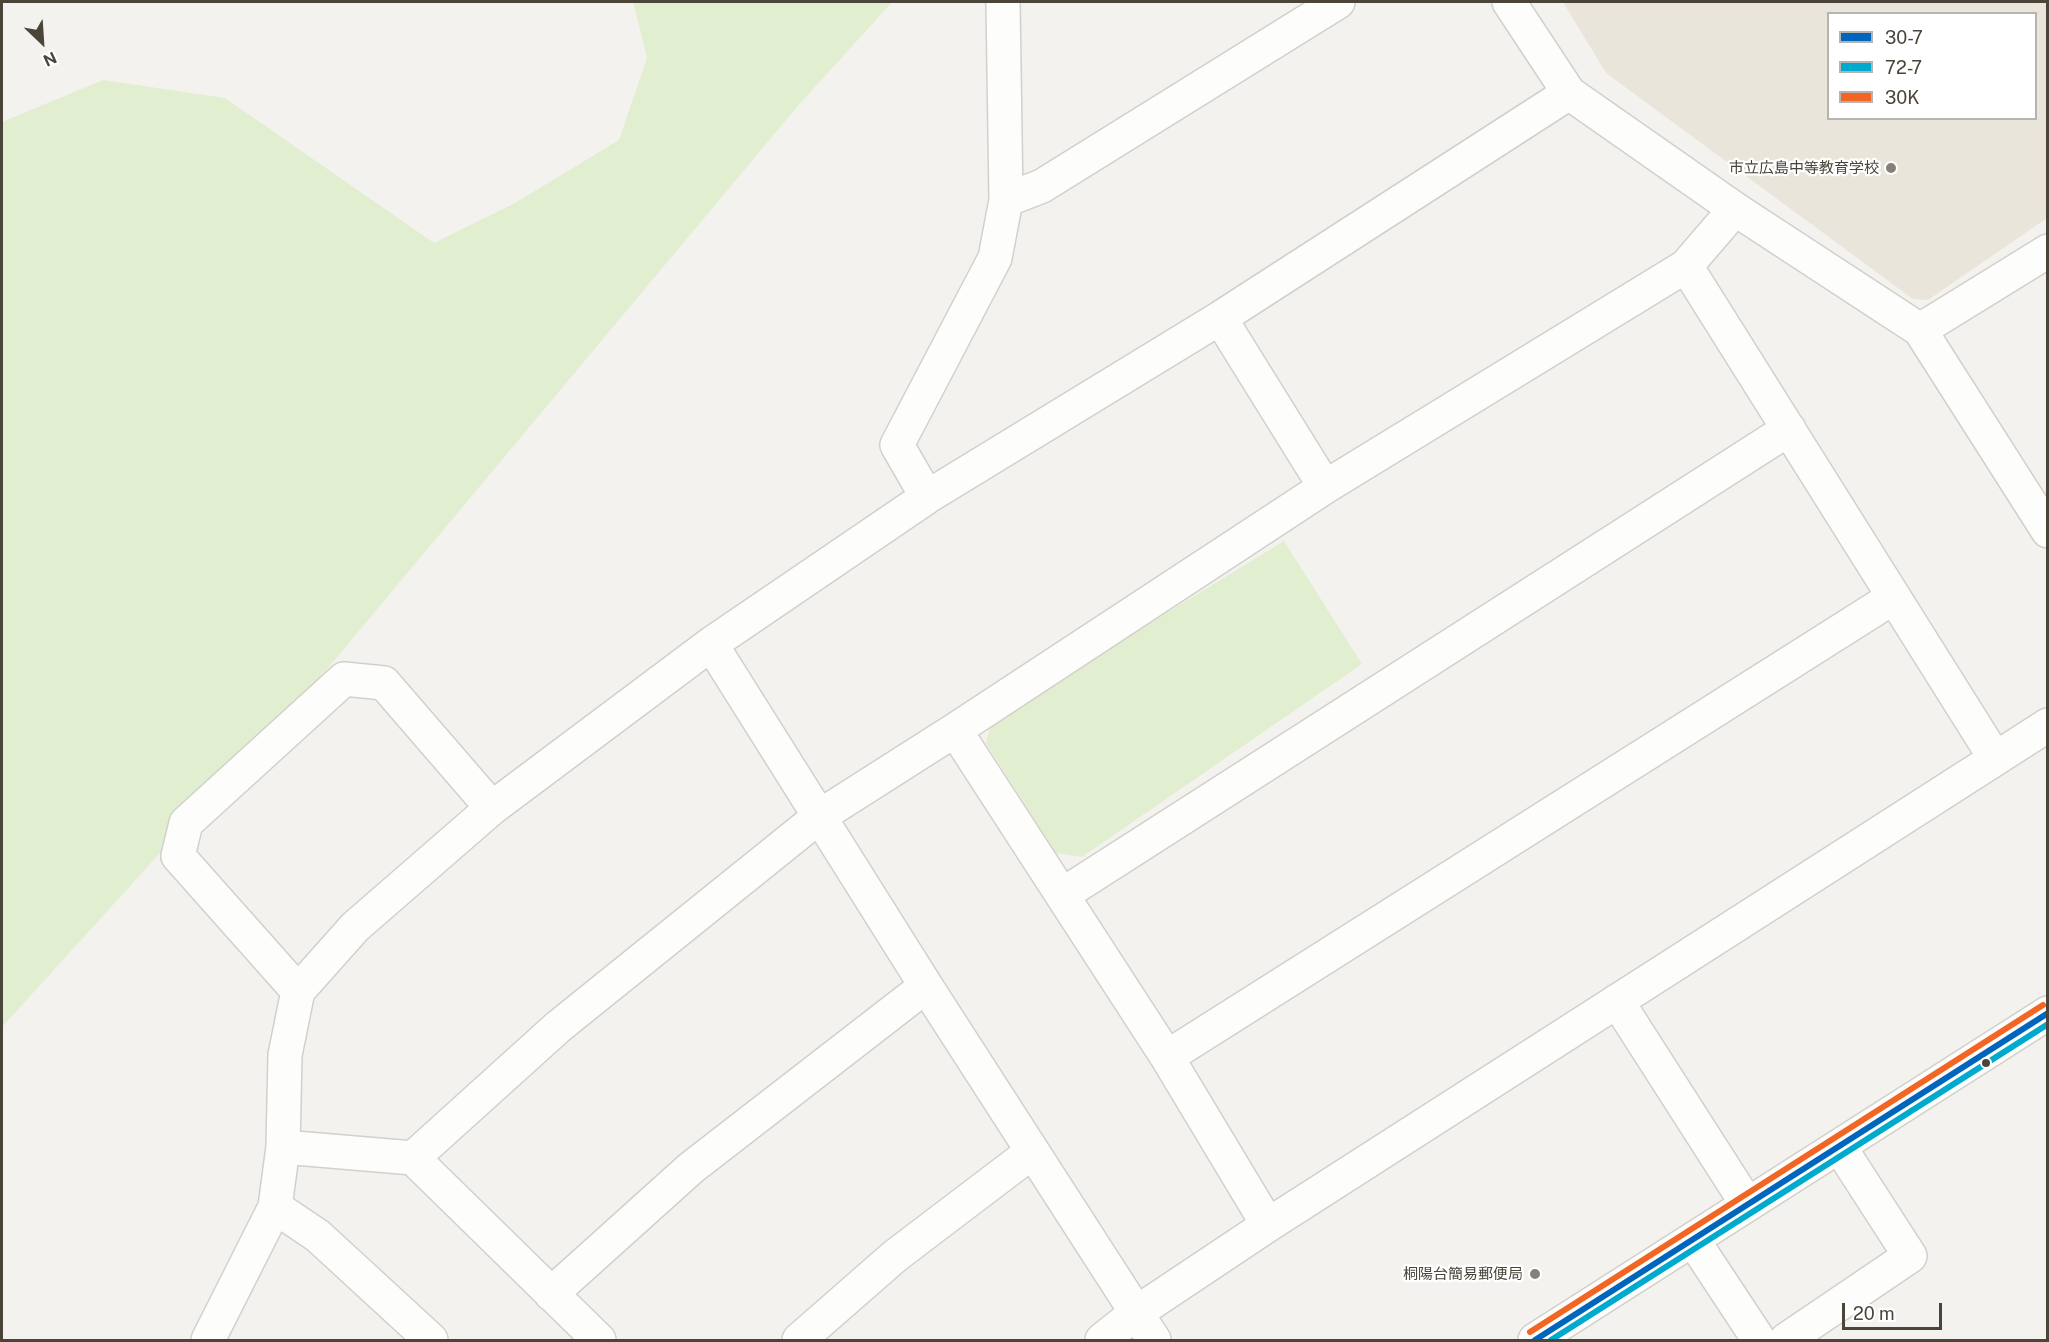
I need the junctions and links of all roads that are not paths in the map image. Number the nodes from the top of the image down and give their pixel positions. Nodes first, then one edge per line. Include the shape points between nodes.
1 (1004, 2) edge
2 (1338, 2) edge
3 (1509, 2) edge
4 (1569, 93) junction
5 (1006, 200) junction
6 (1735, 209) junction
7 (2048, 251) edge
8 (1686, 266) junction
9 (1220, 318) junction
10 (1920, 330) junction
11 (1789, 429) junction
12 (1325, 487) junction
13 (927, 497) junction
14 (2048, 531) edge
15 (1894, 597) junction
16 (711, 644) junction
17 (2048, 725) edge
18 (955, 730) junction
19 (1995, 758) junction
20 (492, 808) junction
21 (820, 816) junction
22 (1062, 895) junction
23 (926, 986) junction
24 (298, 991) junction
25 (1617, 1001) junction
26 (2048, 1013) edge
27 (1167, 1057) junction
28 (1839, 1146) junction
29 (283, 1147) junction
30 (1032, 1152) junction
31 (413, 1158) junction
32 (1747, 1204) junction
33 (275, 1207) junction
34 (1268, 1225) junction
35 (1693, 1240) junction
36 (551, 1294) junction
37 (1136, 1313) junction
38 (208, 1341) edge
39 (431, 1341) edge
40 (599, 1341) edge
41 (799, 1341) edge
42 (1102, 1341) edge
43 (1154, 1341) edge
44 (1535, 1341) edge
45 (1759, 1341) edge
46 (1786, 1341) edge

1 - 5 street
2 - 5 street via 1042,186
3 - 4 street
4 - 6 street
4 - 9 street
5 - 13 street via 994,258 897,445
6 - 8 street
6 - 10 street
7 - 10 street
8 - 11 street
8 - 12 street
9 - 12 street
9 - 13 street
10 - 14 street
11 - 15 street
11 - 22 street
12 - 18 street
13 - 16 street
15 - 19 street
15 - 27 street
16 - 20 street
16 - 21 street
17 - 19 street
18 - 21 street
18 - 22 street
19 - 25 street
20 - 24 street via 355,927
20 - 24 street via 384,683 344,679 186,823 178,856
21 - 23 street
21 - 31 street via 558,1027
22 - 27 street
23 - 30 street
23 - 36 street via 691,1168
24 - 29 street via 285,1055
25 - 32 street
25 - 34 street
26 - 28 street
27 - 34 street
28 - 32 street
28 - 46 street via 1910,1256
29 - 31 street
29 - 33 street
30 - 37 street
30 - 41 street via 895,1256
31 - 36 street
32 - 35 street
33 - 38 street
33 - 39 street via 318,1236
34 - 37 street
35 - 44 street
35 - 45 street
36 - 40 street
37 - 42 street
37 - 43 street

